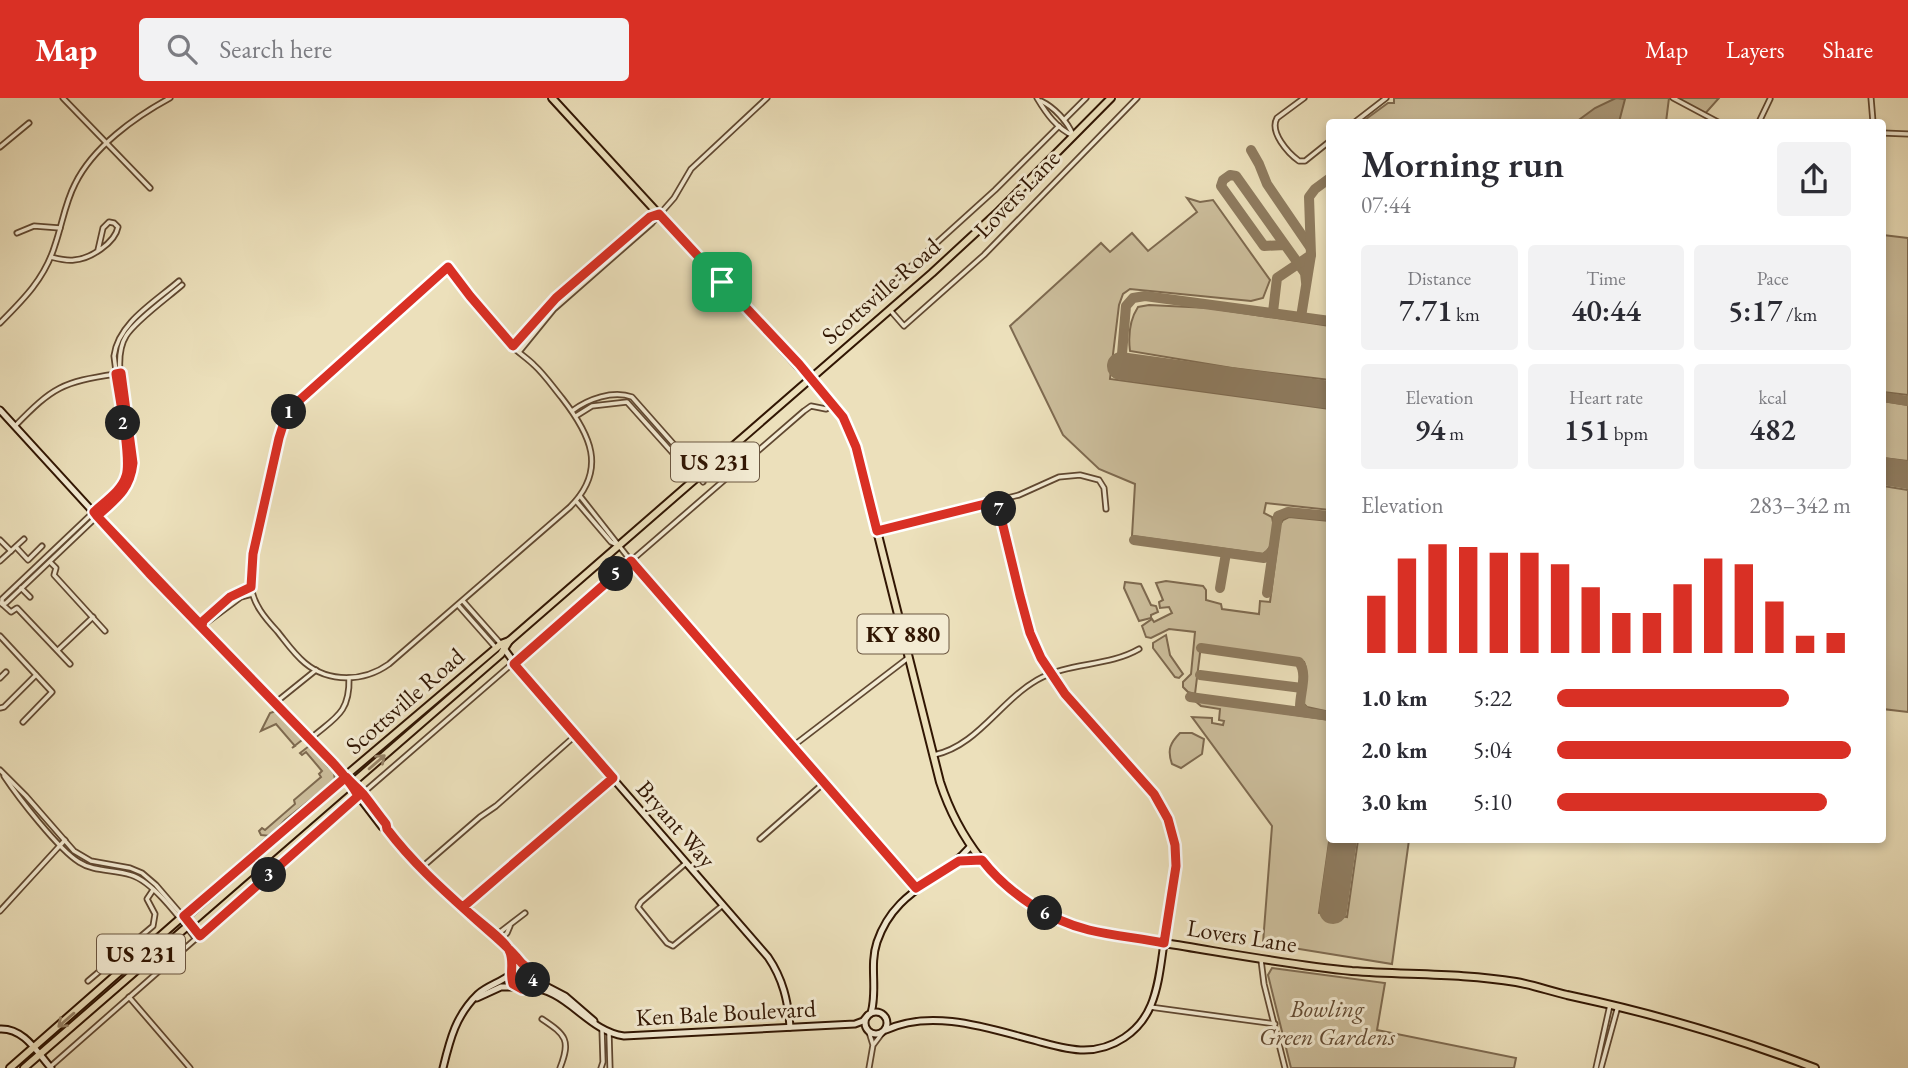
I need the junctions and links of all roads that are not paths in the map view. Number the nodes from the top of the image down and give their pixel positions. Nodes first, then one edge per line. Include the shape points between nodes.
1 (62, 98) edge
2 (170, 98) edge
3 (552, 98) edge
4 (767, 98) edge
5 (1086, 98) edge
6 (1111, 98) edge
7 (1137, 98) edge
8 (1304, 98) edge
9 (1386, 98) edge
10 (1673, 98) edge
11 (1871, 98) edge
12 (1038, 99) edge
13 (1770, 99) edge
14 (1359, 119) edge
15 (1712, 119) edge
16 (1760, 119) edge
17 (1873, 119) edge
18 (1064, 120) junction
19 (29, 123) dead end
20 (1059, 126) junction
21 (1886, 133) edge
22 (1908, 135) edge
23 (1074, 136) junction
24 (108, 143) junction
25 (1326, 144) edge
26 (1, 145) edge
27 (150, 188) dead end
28 (659, 214) junction
29 (60, 228) junction
30 (17, 233) dead end
31 (98, 250) junction
32 (51, 257) junction
33 (181, 283) dead end
34 (880, 295) dead end
35 (890, 310) junction
36 (0, 323) edge
37 (513, 346) junction
38 (519, 352) junction
39 (118, 374) junction
40 (811, 378) junction
41 (834, 405) junction
42 (0, 410) edge
43 (572, 411) junction
44 (576, 416) junction
45 (15, 426) junction
46 (698, 477) junction
47 (580, 496) junction
48 (576, 501) junction
49 (997, 501) junction
50 (1106, 509) dead end
51 (95, 514) junction
52 (877, 531) junction
53 (24, 539) dead end
54 (0, 540) edge
55 (42, 546) dead end
56 (618, 546) junction
57 (16, 547) junction
58 (11, 551) junction
59 (48, 559) junction
60 (0, 561) edge
61 (631, 561) junction
62 (251, 587) junction
63 (21, 588) junction
64 (253, 594) junction
65 (30, 597) dead end
66 (463, 601) junction
67 (1, 604) edge
68 (458, 605) junction
69 (93, 617) junction
70 (202, 626) junction
71 (105, 631) dead end
72 (0, 636) edge
73 (501, 649) junction
74 (1139, 649) dead end
75 (58, 650) junction
76 (909, 656) junction
77 (71, 664) dead end
78 (514, 664) junction
79 (316, 670) junction
80 (6, 672) dead end
81 (1050, 674) junction
82 (36, 675) junction
83 (0, 678) edge
84 (349, 678) junction
85 (275, 703) junction
86 (0, 708) edge
87 (23, 722) dead end
88 (576, 735) junction
89 (310, 739) junction
90 (793, 746) junction
91 (934, 755) junction
92 (1, 771) edge
93 (346, 777) junction
94 (613, 778) junction
95 (825, 782) junction
96 (354, 787) junction
97 (360, 795) junction
98 (760, 839) dead end
99 (65, 840) junction
100 (61, 845) junction
101 (971, 846) junction
102 (982, 860) junction
103 (959, 861) junction
104 (686, 863) junction
105 (420, 868) junction
106 (916, 888) junction
107 (153, 890) junction
108 (723, 905) junction
109 (463, 907) junction
110 (0, 911) edge
111 (525, 914) dead end
112 (182, 918) junction
113 (189, 926) junction
114 (197, 937) junction
115 (497, 938) junction
116 (1164, 943) junction
117 (509, 949) junction
118 (1261, 960) junction
119 (525, 966) junction
120 (512, 972) junction
121 (533, 974) junction
122 (88, 981) dead end
123 (522, 988) junction
124 (874, 988) junction
125 (129, 997) junction
126 (474, 999) junction
127 (1614, 1004) junction
128 (1150, 1007) junction
129 (869, 1014) junction
130 (883, 1014) junction
131 (542, 1019) dead end
132 (899, 1023) junction
133 (855, 1024) junction
134 (1275, 1024) junction
135 (790, 1027) junction
136 (0, 1029) edge
137 (604, 1030) junction
138 (868, 1031) junction
139 (884, 1031) junction
140 (873, 1045) junction
141 (34, 1048) junction
142 (40, 1055) junction
143 (50, 1067) edge
144 (10, 1068) edge
145 (24, 1068) edge
146 (190, 1068) edge
147 (443, 1068) edge
148 (560, 1068) edge
149 (601, 1068) edge
150 (610, 1068) edge
151 (869, 1068) edge
152 (1285, 1068) edge
153 (1598, 1068) edge
154 (1815, 1068) edge

1 - 24 street
2 - 24 street
3 - 28 main road, Lovers Lane
4 - 28 street via 691,169
5 - 18 street
6 - 23 main road, Scottsville Road
7 - 35 street, Lovers Lane via 984,256 921,312 904,326
8 - 25 street via 1277,118 1275,131 1296,160 1305,161
9 - 14 street
10 - 15 street
11 - 17 street
12 - 18 street
12 - 20 street
13 - 16 street
18 - 23 street
19 - 26 street
20 - 23 street
20 - 34 street
21 - 22 street
23 - 35 main road, Scottsville Road via 981,229
24 - 27 street
24 - 29 street via 78,177
28 - 37 street via 556,298
28 - 38 street via 554,309
28 - 40 main road, Lovers Lane
29 - 30 street via 34,226
29 - 32 street
31 - 31 street via 104,225 114,223 116,233
31 - 32 street via 78,260
32 - 36 street via 36,286
33 - 39 street via 124,328 115,344
35 - 40 main road, Scottsville Road
37 - 38 street
37 - 62 street via 448,267 310,389 293,406 282,427 253,554
38 - 43 street
39 - 45 street via 59,387
39 - 51 street via 130,467 120,487
40 - 41 main road, Lovers Lane / KY 880
40 - 46 main road, Scottsville Road / US 231
41 - 52 main road, Lovers Lane / KY 880 via 856,447
41 - 61 street via 807,408
42 - 45 main road
43 - 44 street
43 - 46 street via 595,398 632,397
44 - 46 street via 592,406 627,402
44 - 47 street via 592,452 589,477
45 - 51 main road
46 - 56 main road, Scottsville Road / US 231
47 - 48 street
47 - 56 street
48 - 56 street
48 - 66 street
49 - 50 street via 1030,492 1059,477 1080,475 1101,482
49 - 52 street
49 - 81 street via 1030,633
51 - 59 street
51 - 70 main road
52 - 76 main road, Lovers Lane / KY 880
53 - 57 street
54 - 58 street
55 - 57 street via 28,560
56 - 61 street
56 - 73 main road, Scottsville Road / US 231
57 - 58 street
58 - 60 street
59 - 63 street
59 - 67 street
59 - 69 street via 56,568 54,575
61 - 78 street
61 - 90 street
62 - 64 street
62 - 70 street via 230,597
63 - 65 street
63 - 67 street
64 - 70 street via 241,597
64 - 79 street via 267,620
66 - 68 street
66 - 73 street, Bryant Way
67 - 75 street via 11,612 16,606
68 - 73 street, Bryant Way
68 - 84 street via 385,668
69 - 71 street
69 - 75 street
70 - 85 main road
72 - 82 street
73 - 78 main road, Bryant Way
73 - 93 main road, Scottsville Road / US 231
96 -> 73 main road, Scottsville Road / US 231
74 - 81 street
75 - 77 street
76 - 90 street
76 - 91 main road, Lovers Lane / KY 880
78 - 88 main road, Bryant Way
78 - 97 street
79 - 84 street
79 - 85 street
80 - 83 street
81 - 91 street via 1015,694 962,744
81 - 116 street via 1166,813 1176,859
82 - 86 street
82 - 87 street via 52,692
84 - 89 street via 346,706
85 - 89 main road
88 - 94 main road, Bryant Way
88 - 105 street
89 - 93 main road
90 - 95 street
91 - 101 main road, Lovers Lane / KY 880 via 949,809
92 - 99 street
92 - 100 street
93 - 96 main road
93 - 112 main road, Scottsville Road / US 231
94 - 104 main road, Bryant Way
94 - 109 street
95 - 98 street
95 - 106 street
96 - 97 main road
96 - 113 main road, Scottsville Road / US 231
97 - 105 main road
97 - 114 street
99 - 100 street
99 - 112 street via 85,859 142,873
100 - 107 street via 82,864 131,875
100 - 110 street
101 - 102 main road, Lovers Lane / KY 880
101 - 103 main road
102 - 103 main road
102 - 116 main road, Lovers Lane / KY 880 via 1007,887 1046,913 1086,929
103 - 106 main road
104 - 108 main road, Bryant Way
104 - 108 street via 638,906 667,943 673,946
105 - 109 main road
106 - 124 main road via 879,937 873,960
107 - 112 street
107 - 122 street via 147,900 155,914 153,926
108 - 135 main road, Bryant Way via 774,966 785,993
109 - 115 main road
111 - 115 street
112 - 113 street
112 -> 141 main road, Scottsville Road / US 231
113 - 114 street
113 - 142 main road, Scottsville Road / US 231
114 - 125 street
115 - 117 main road
116 - 118 main road, Lovers Lane / KY 880
116 - 128 main road, Ken Bale Boulevard
117 - 119 main road
117 - 120 main road
118 - 127 main road, Lovers Lane / KY 880 via 1516,982
118 - 134 street
119 - 120 main road
119 - 121 main road
120 - 123 main road via 513,984
120 - 126 main road
121 - 123 main road via 532,983
121 - 137 main road, Ken Bale Boulevard
123 - 126 main road, Ken Bale Boulevard via 505,986
123 - 137 main road, Ken Bale Boulevard via 550,992
124 - 129 main road
124 - 130 main road
125 - 143 street
125 - 146 street
126 - 147 main road via 454,1025
127 - 153 street
127 - 154 main road, Lovers Lane / KY 880 via 1736,1039
128 - 132 main road, Ken Bale Boulevard via 1128,1036 1084,1050 958,1022
128 - 134 street
129 - 130 main road, Ken Bale Boulevard
129 - 133 main road
129 - 138 main road via 865,1022
130 - 132 main road, Ken Bale Boulevard
130 - 139 main road via 888,1022
131 - 148 street via 566,1040
132 - 139 main road, Ken Bale Boulevard
133 - 135 main road, Ken Bale Boulevard
133 - 138 main road, Ken Bale Boulevard
134 - 152 street
135 - 137 main road, Ken Bale Boulevard via 646,1035
136 - 141 main road via 21,1034
137 - 149 street
137 - 150 street
138 - 139 main road, Ken Bale Boulevard via 876,1035
138 - 140 street
139 - 140 street
140 - 151 street
141 - 142 main road
141 - 144 main road, Scottsville Road / US 231
142 - 143 main road
142 - 145 main road, Scottsville Road / US 231

